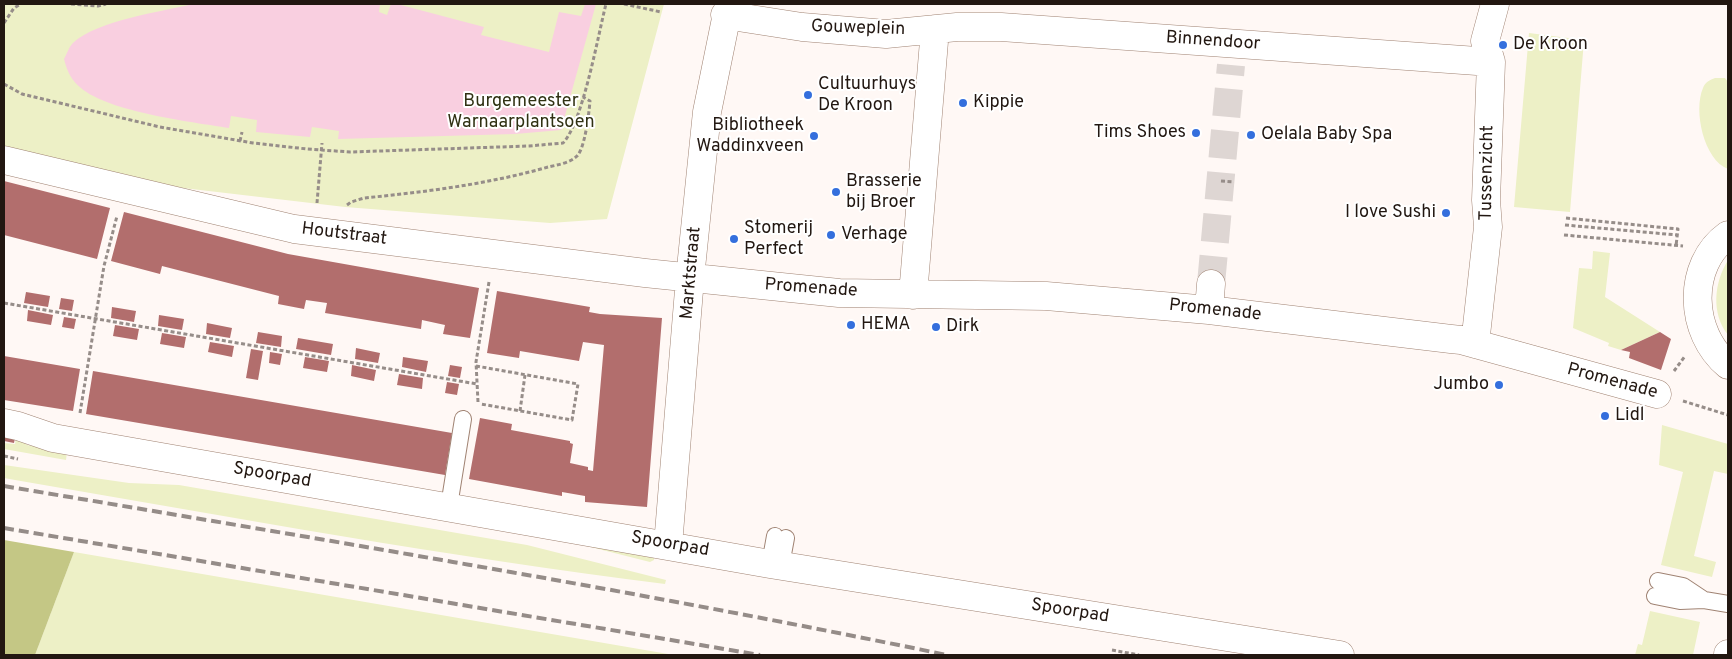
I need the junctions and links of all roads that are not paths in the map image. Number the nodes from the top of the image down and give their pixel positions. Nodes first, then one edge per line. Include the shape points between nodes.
1 (1495, 4) edge
2 (727, 10) edge
3 (935, 29) junction
4 (1491, 62) junction
5 (4, 160) edge
6 (1721, 242) edge
7 (690, 278) junction
8 (913, 294) junction
9 (1475, 344) junction
10 (1728, 365) edge
11 (1657, 394) road end
12 (463, 419) dead end
13 (4, 423) edge
14 (449, 506) junction
15 (781, 537) dead end
16 (668, 545) junction
17 (776, 564) junction
18 (1656, 589) dead end
19 (1728, 604) edge
20 (1340, 655) edge

1 - 4 street, Tussenzicht via 1486,41
2 - 3 street, Gouweplein via 802,27 886,34
2 - 7 street, Marktstraat via 707,112
3 - 4 street, Binnendoor via 1001,27 1232,55
3 - 8 street
4 - 9 street, Tussenzicht via 1488,227
5 - 7 street, Houtstraat via 294,229
6 - 10 street via 1703,267 1697,306 1701,326 1710,344
7 - 8 street, Promenade via 839,293
7 - 16 street, Marktstraat
8 - 9 street, Promenade via 1210,297
9 - 11 street, Promenade
12 - 14 lane
13 - 14 street, Spoorpad via 53,438
14 - 16 street, Spoorpad
15 - 17 lane
16 - 17 street, Spoorpad
17 - 20 street, Spoorpad
18 - 19 lane via 1680,601

